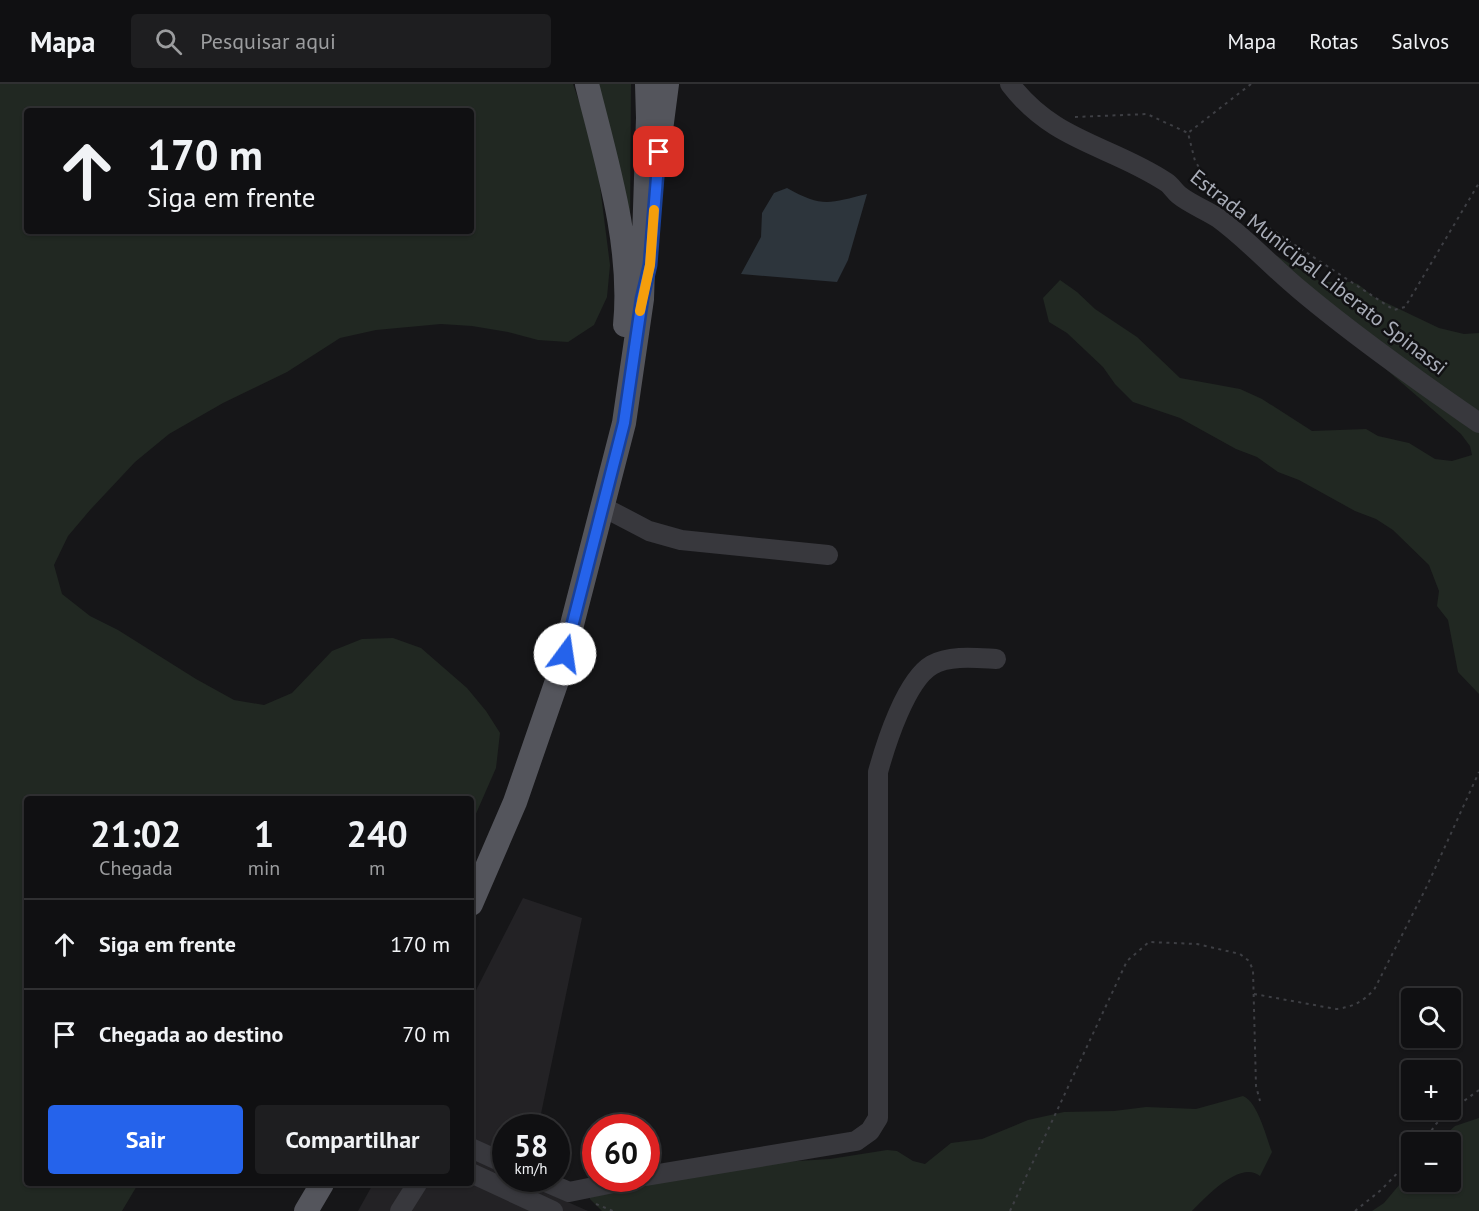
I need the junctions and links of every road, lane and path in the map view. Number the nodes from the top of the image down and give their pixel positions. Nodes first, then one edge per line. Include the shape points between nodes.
1 (587, 84) edge
2 (647, 84) edge
3 (667, 84) edge
4 (1010, 84) edge
5 (1251, 84) edge
6 (1074, 117) dead end
7 (1188, 133) junction
8 (1479, 183) edge
9 (642, 299) junction
10 (1479, 423) edge
11 (604, 501) junction
12 (828, 555) dead end
13 (996, 658) dead end
14 (1479, 772) edge
15 (474, 897) edge
16 (1254, 994) junction
17 (1479, 1090) edge
18 (1260, 1101) dead end
19 (1431, 1132) edge
20 (474, 1149) edge
21 (492, 1158) edge
22 (1401, 1169) edge
23 (660, 1174) edge
24 (474, 1175) edge
25 (321, 1186) edge
26 (416, 1186) edge
27 (541, 1209) edge
28 (306, 1211) edge
29 (400, 1211) edge
30 (1010, 1211) edge
31 (1355, 1211) edge

1 - 11 main road via 620,228 625,278 626,320
2 - 9 main road
3 - 9 main road via 650,265
4 - 10 street, Estrada Municipal Liberato Spinassi via 1041,117 1062,131 1168,183 1218,219 1370,346
5 - 7 path
6 - 7 path via 1147,114
7 - 8 path via 1195,161 1209,183 1263,224 1394,310 1405,307
9 - 11 main road via 624,423
11 - 12 street via 649,531 681,540
11 - 15 main road via 560,675 515,802
13 - 23 street via 958,658 933,664 921,673 889,734 878,771 878,1118 870,1131 856,1141
14 - 16 path via 1411,917 1374,990 1363,1001 1336,1009
16 - 18 path via 1256,1086
16 - 30 path via 1253,970 1240,954 1197,944 1149,942 1138,949 1126,961
17 - 19 path via 1446,1114
20 - 21 street
22 - 31 path
24 - 27 street
25 - 28 main road
26 - 29 street

